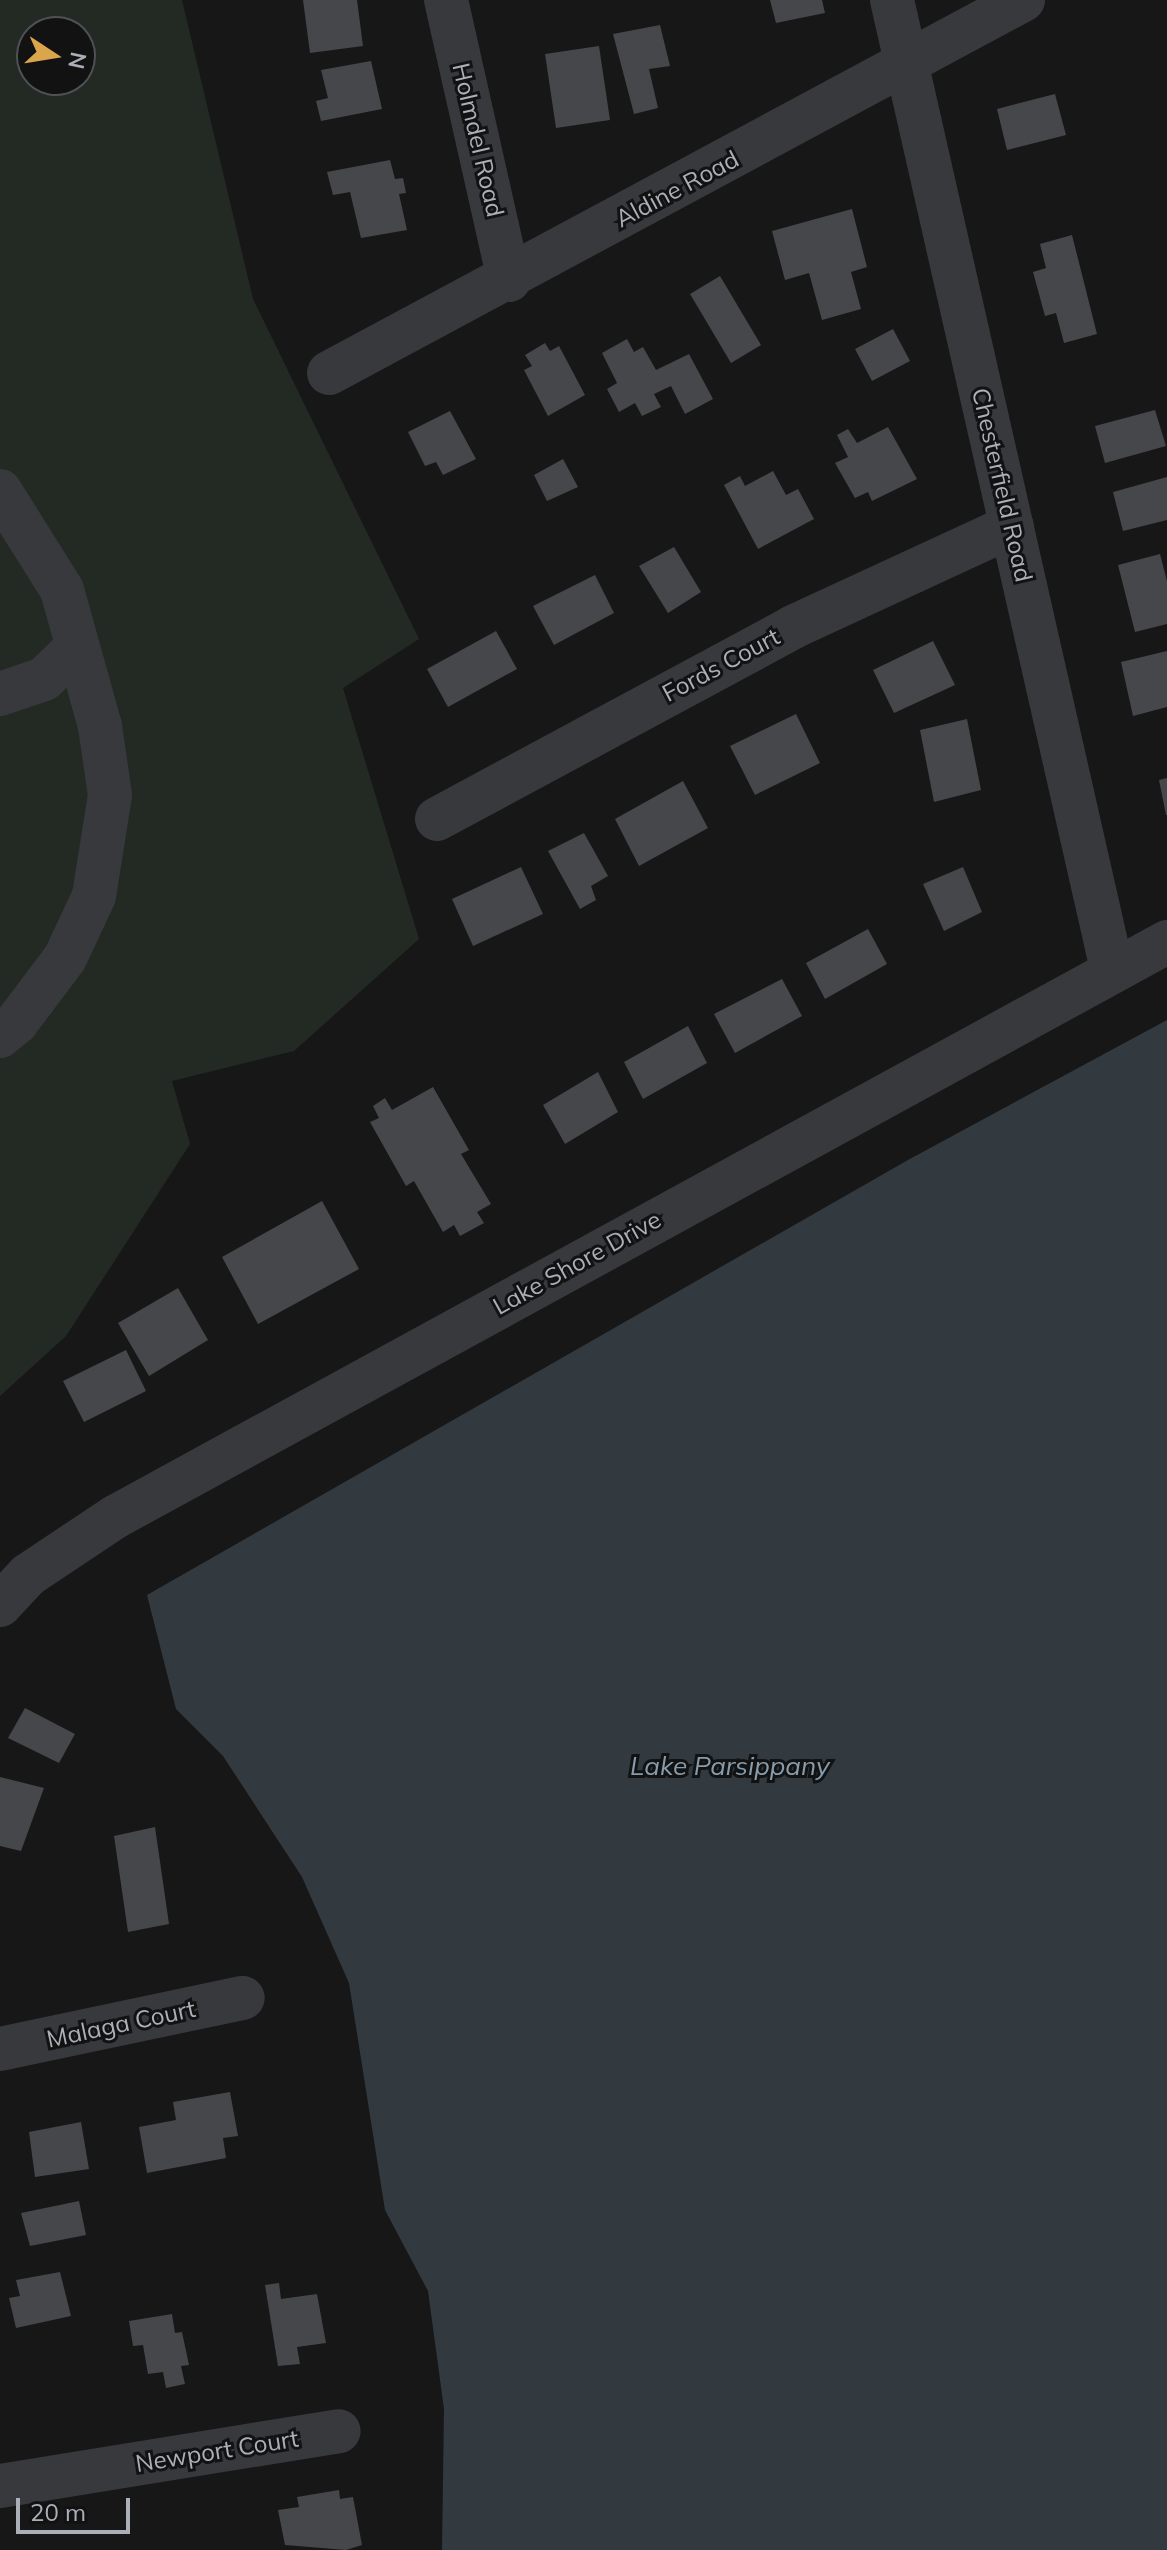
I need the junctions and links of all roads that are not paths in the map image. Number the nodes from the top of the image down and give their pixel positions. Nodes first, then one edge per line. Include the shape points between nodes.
1 (446, 0) edge
2 (892, 0) edge
3 (1023, 0) edge
4 (906, 65) junction
5 (509, 280) junction
6 (329, 373) dead end
7 (0, 491) edge
8 (1012, 526) junction
9 (76, 648) junction
10 (0, 694) edge
11 (437, 819) dead end
12 (1167, 942) edge
13 (1112, 969) junction
14 (0, 1036) edge
15 (0, 1605) edge
16 (243, 1998) dead end
17 (0, 2049) edge
18 (339, 2431) dead end
19 (0, 2486) edge

1 - 5 street, Holmdel Road
2 - 4 street, Chesterfield Road
3 - 4 street, Aldine Road
4 - 5 street, Aldine Road
4 - 8 street, Chesterfield Road
5 - 6 street, Aldine Road
7 - 9 street via 62,590
8 - 11 street, Fords Court via 793,627
8 - 13 street, Chesterfield Road
9 - 10 street via 44,679
9 - 14 street via 100,726 110,795 107,837 94,896 65,958
12 - 13 street, Lake Shore Drive
13 - 15 street, Lake Shore Drive via 115,1517 28,1575
16 - 17 street, Malaga Court
18 - 19 street, Newport Court

